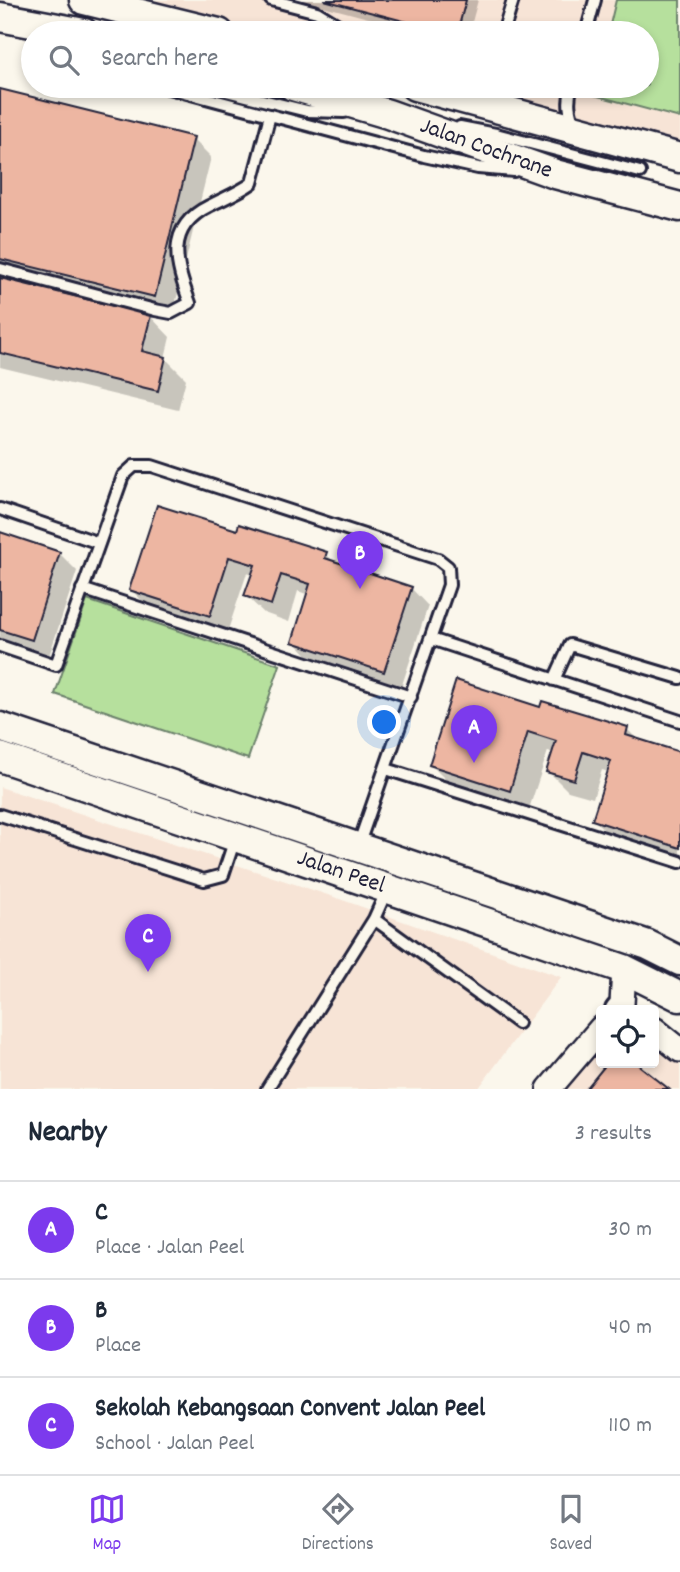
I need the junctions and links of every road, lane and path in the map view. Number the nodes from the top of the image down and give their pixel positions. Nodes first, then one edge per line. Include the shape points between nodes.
1 (83, 0) edge
2 (110, 0) edge
3 (271, 0) edge
4 (513, 0) edge
5 (595, 0) edge
6 (0, 19) edge
7 (164, 19) junction
8 (172, 21) edge
9 (332, 21) edge
10 (507, 21) edge
11 (589, 21) edge
12 (21, 22) edge
13 (21, 29) edge
14 (206, 98) edge
15 (254, 98) edge
16 (334, 98) edge
17 (478, 98) edge
18 (568, 98) edge
19 (388, 114) junction
20 (270, 115) junction
21 (576, 130) junction
22 (680, 158) edge
23 (640, 172) dead end
24 (555, 174) junction
25 (680, 207) edge
26 (0, 269) edge
27 (0, 509) edge
28 (99, 542) junction
29 (82, 589) junction
30 (431, 639) junction
31 (0, 646) edge
32 (680, 678) edge
33 (554, 680) junction
34 (411, 697) junction
35 (680, 720) edge
36 (0, 727) edge
37 (0, 757) edge
38 (386, 769) junction
39 (0, 815) edge
40 (236, 836) junction
41 (357, 847) junction
42 (680, 862) edge
43 (388, 888) junction
44 (374, 919) junction
45 (680, 961) edge
46 (624, 969) junction
47 (680, 997) edge
48 (623, 1005) edge
49 (518, 1023) dead end
50 (659, 1033) edge
51 (596, 1034) edge
52 (680, 1050) edge
53 (267, 1089) edge
54 (549, 1089) edge

1 - 7 street
2 - 7 lane
3 - 9 lane via 317,12
4 - 10 lane
5 - 11 lane
6 - 12 street
6 - 13 lane
7 - 8 street
14 - 20 lane
15 - 19 lane via 307,111
16 - 19 street, Jalan Cochrane
17 - 21 street, Jalan Cochrane
18 - 21 lane
19 - 23 lane via 496,134
19 - 24 street, Jalan Cochrane
20 - 24 lane via 478,168
20 - 26 lane via 252,183 206,206 184,224 175,250 190,303 171,313
21 - 22 street, Jalan Cochrane
24 - 25 street, Jalan Cochrane
27 - 28 lane
28 - 29 lane
28 - 30 lane via 123,476 134,467 152,467 438,559 448,567 449,585
29 - 31 lane via 56,665
29 - 34 lane
30 - 33 lane
30 - 34 lane
32 - 33 lane via 570,645
33 - 35 lane
34 - 38 lane
36 - 41 street, Jalan Peel
37 - 40 street, Jalan Peel
38 - 41 lane
38 - 42 lane
39 - 40 lane via 204,880 223,875
40 - 43 street, Jalan Peel
41 - 45 street, Jalan Peel via 648,945
43 - 44 lane
43 - 46 street, Jalan Peel
44 - 49 lane
44 - 53 lane
46 - 47 street, Jalan Peel
46 - 48 street
50 - 52 street
51 - 54 street

